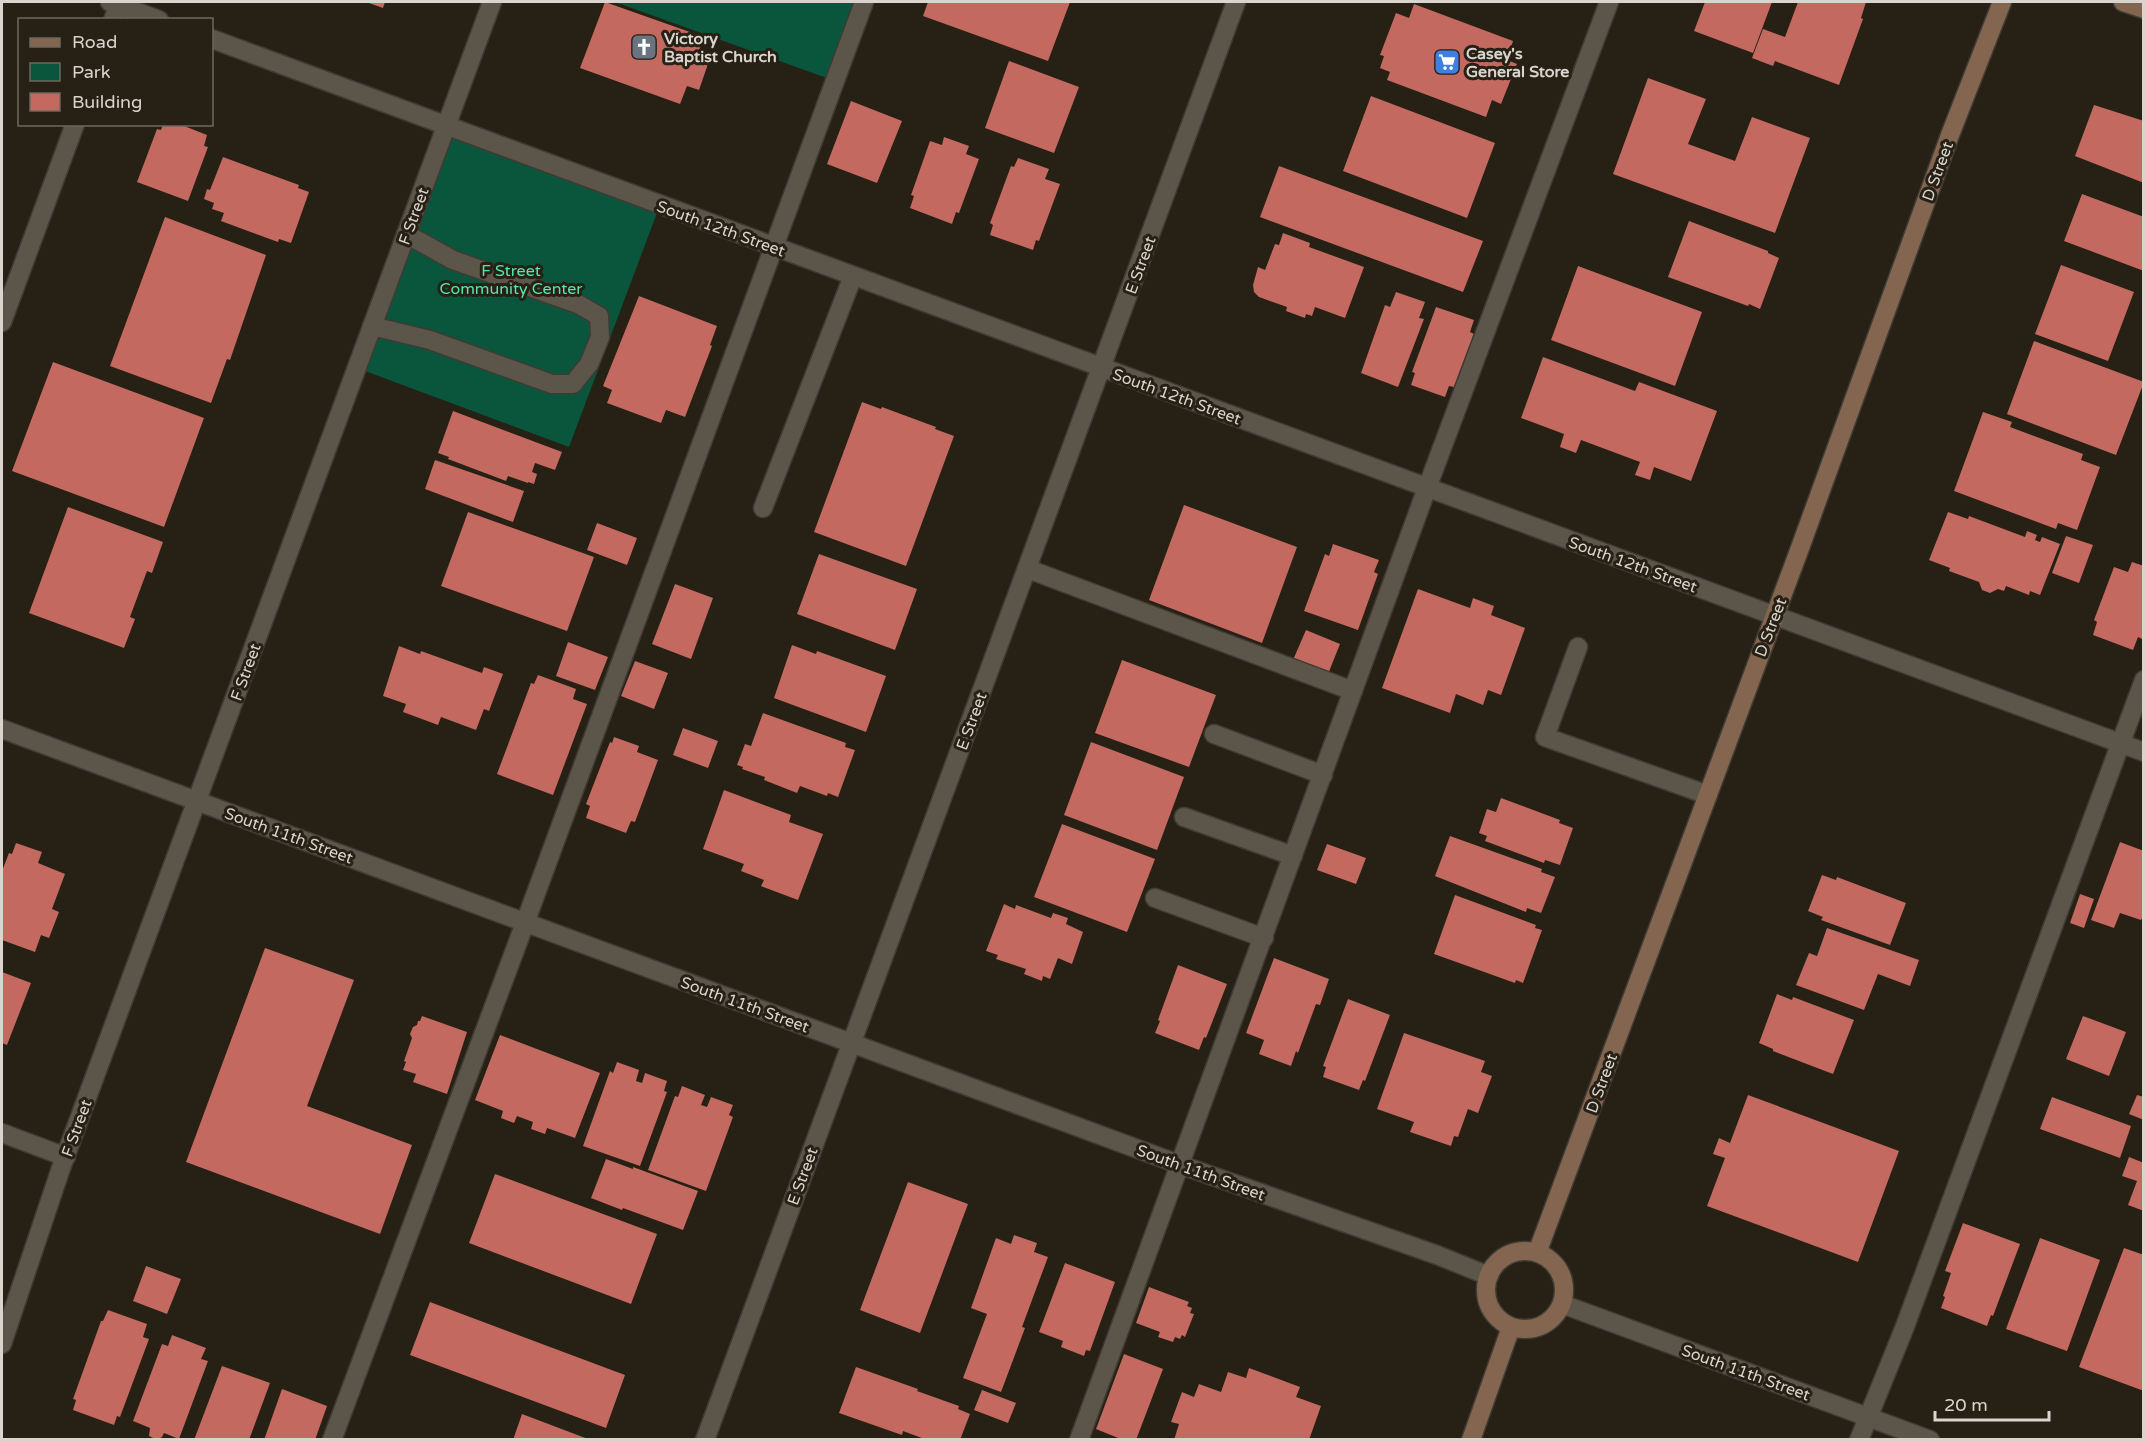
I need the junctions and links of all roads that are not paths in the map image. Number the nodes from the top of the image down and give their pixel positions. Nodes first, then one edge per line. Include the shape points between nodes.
1 (492, 2) edge
2 (864, 2) edge
3 (1236, 2) edge
4 (1609, 2) edge
5 (2002, 2) edge
6 (2123, 2) edge
7 (116, 7) edge
8 (2144, 9) edge
9 (152, 18) edge
10 (213, 39) edge
11 (74, 126) edge
12 (446, 126) junction
13 (406, 234) junction
14 (773, 246) junction
15 (853, 276) junction
16 (2, 322) edge
17 (372, 326) junction
18 (1102, 368) junction
19 (1427, 488) junction
20 (763, 508) dead end
21 (1028, 569) junction
22 (1774, 616) junction
23 (1578, 647) dead end
24 (2144, 680) edge
25 (1353, 691) junction
26 (2, 729) edge
27 (1214, 734) dead end
28 (2120, 744) junction
29 (2144, 752) edge
30 (1323, 775) junction
31 (1708, 795) junction
32 (196, 802) junction
33 (1184, 817) dead end
34 (1293, 856) junction
35 (1155, 898) dead end
36 (525, 923) junction
37 (1264, 938) junction
38 (852, 1043) junction
39 (2, 1133) edge
40 (66, 1157) junction
41 (1181, 1165) junction
42 (1537, 1253) junction
43 (1489, 1276) junction
44 (1562, 1304) junction
45 (1511, 1327) junction
46 (2, 1344) edge
47 (1868, 1417) junction
48 (332, 1440) edge
49 (705, 1440) edge
50 (1079, 1440) edge
51 (1471, 1440) edge
52 (1859, 1440) edge
53 (1930, 1440) edge

1 - 12 street, F Street
2 - 14 street
3 - 18 street, E Street
4 - 19 street
5 - 22 street, D Street
6 - 8 street
7 - 9 street
10 - 12 street, South 12th Street
11 - 16 street
12 - 13 street, F Street
12 - 14 street, South 12th Street
13 - 17 street, F Street
13 - 17 street via 453,260 578,304 599,316 600,337 589,364 573,384 552,384 437,342
14 - 15 street, South 12th Street
14 - 36 street
15 - 18 street, South 12th Street
15 - 20 street
17 - 32 street, F Street
18 - 19 street, South 12th Street
18 - 21 street, E Street
19 - 22 street, South 12th Street
19 - 25 street
21 - 25 street
21 - 38 street, E Street
22 - 28 street, South 12th Street
22 - 31 street, D Street
23 - 31 street via 1545,737
24 - 28 street
25 - 30 street
26 - 32 street, South 11th Street
27 - 30 street
28 - 29 street, South 12th Street
28 - 47 street
30 - 34 street
31 - 42 street, D Street
32 - 36 street, South 11th Street
32 - 40 street, F Street
33 - 34 street
34 - 37 street
35 - 37 street
36 - 38 street, South 11th Street
36 - 48 street
37 - 41 street
38 - 41 street, South 11th Street
38 - 49 street, E Street
39 - 40 street
40 - 46 street, F Street
41 - 43 street, South 11th Street
41 - 50 street
42 - 43 street via 1513,1253 1499,1262
42 - 44 street via 1560,1273
43 - 45 street via 1487,1302 1497,1317
44 - 45 street via 1552,1319 1538,1328
44 - 47 street, South 11th Street
45 - 51 street
47 - 52 street
47 - 53 street, South 11th Street

